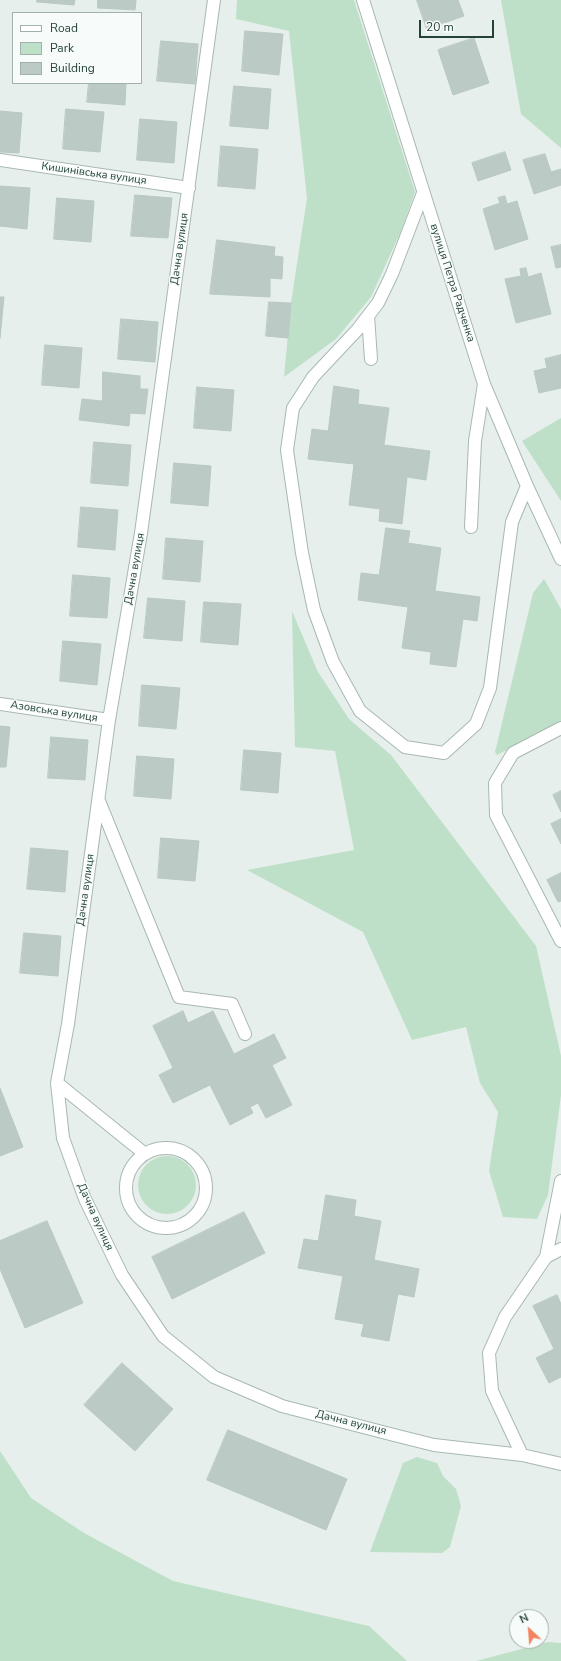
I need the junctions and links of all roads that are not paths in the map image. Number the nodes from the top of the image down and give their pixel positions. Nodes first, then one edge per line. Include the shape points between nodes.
1 (214, 0) edge
2 (363, 0) edge
3 (0, 160) edge
4 (189, 188) junction
5 (423, 193) junction
6 (368, 316) junction
7 (371, 359) dead end
8 (484, 384) junction
9 (527, 486) junction
10 (471, 527) dead end
11 (561, 559) edge
12 (0, 704) edge
13 (109, 720) junction
14 (561, 728) edge
15 (98, 800) junction
16 (561, 941) edge
17 (245, 1034) dead end
18 (57, 1083) junction
19 (145, 1154) junction
20 (561, 1181) edge
21 (561, 1249) edge
22 (546, 1257) junction
23 (522, 1455) junction
24 (561, 1464) edge

1 - 4 street, Дачна вулиця
2 - 5 street, вулиця Петра Радченка
3 - 4 street, Кишинівська вулиця
4 - 13 street, Дачна вулиця via 141,533
5 - 6 street via 392,274 378,303
5 - 8 street, вулиця Петра Радченка
6 - 7 street
6 - 9 street via 313,377 292,408 287,450 302,553 314,610 332,662 360,711 405,747 444,753 476,724 490,688 512,522
8 - 9 street, вулиця Петра Радченка
8 - 10 street via 475,441
9 - 11 street, вулиця Петра Радченка
12 - 13 street, Азовська вулиця
13 - 15 street, Дачна вулиця
14 - 16 street via 513,753 495,783 496,815
15 - 17 street via 179,997 232,1004
15 - 18 street, Дачна вулиця via 68,1024
18 - 19 street
18 - 23 street, Дачна вулиця via 63,1138 85,1199 122,1275 163,1336 214,1377 282,1406 434,1444
19 - 19 street via 135,1162 128,1174 127,1199 132,1211 154,1226 167,1228 180,1225 192,1218 205,1196 206,1182 202,1169 194,1159 182,1151 157,1148
20 - 22 street
21 - 22 street
22 - 23 street via 505,1317 489,1353 492,1391
23 - 24 street, Дачна вулиця

